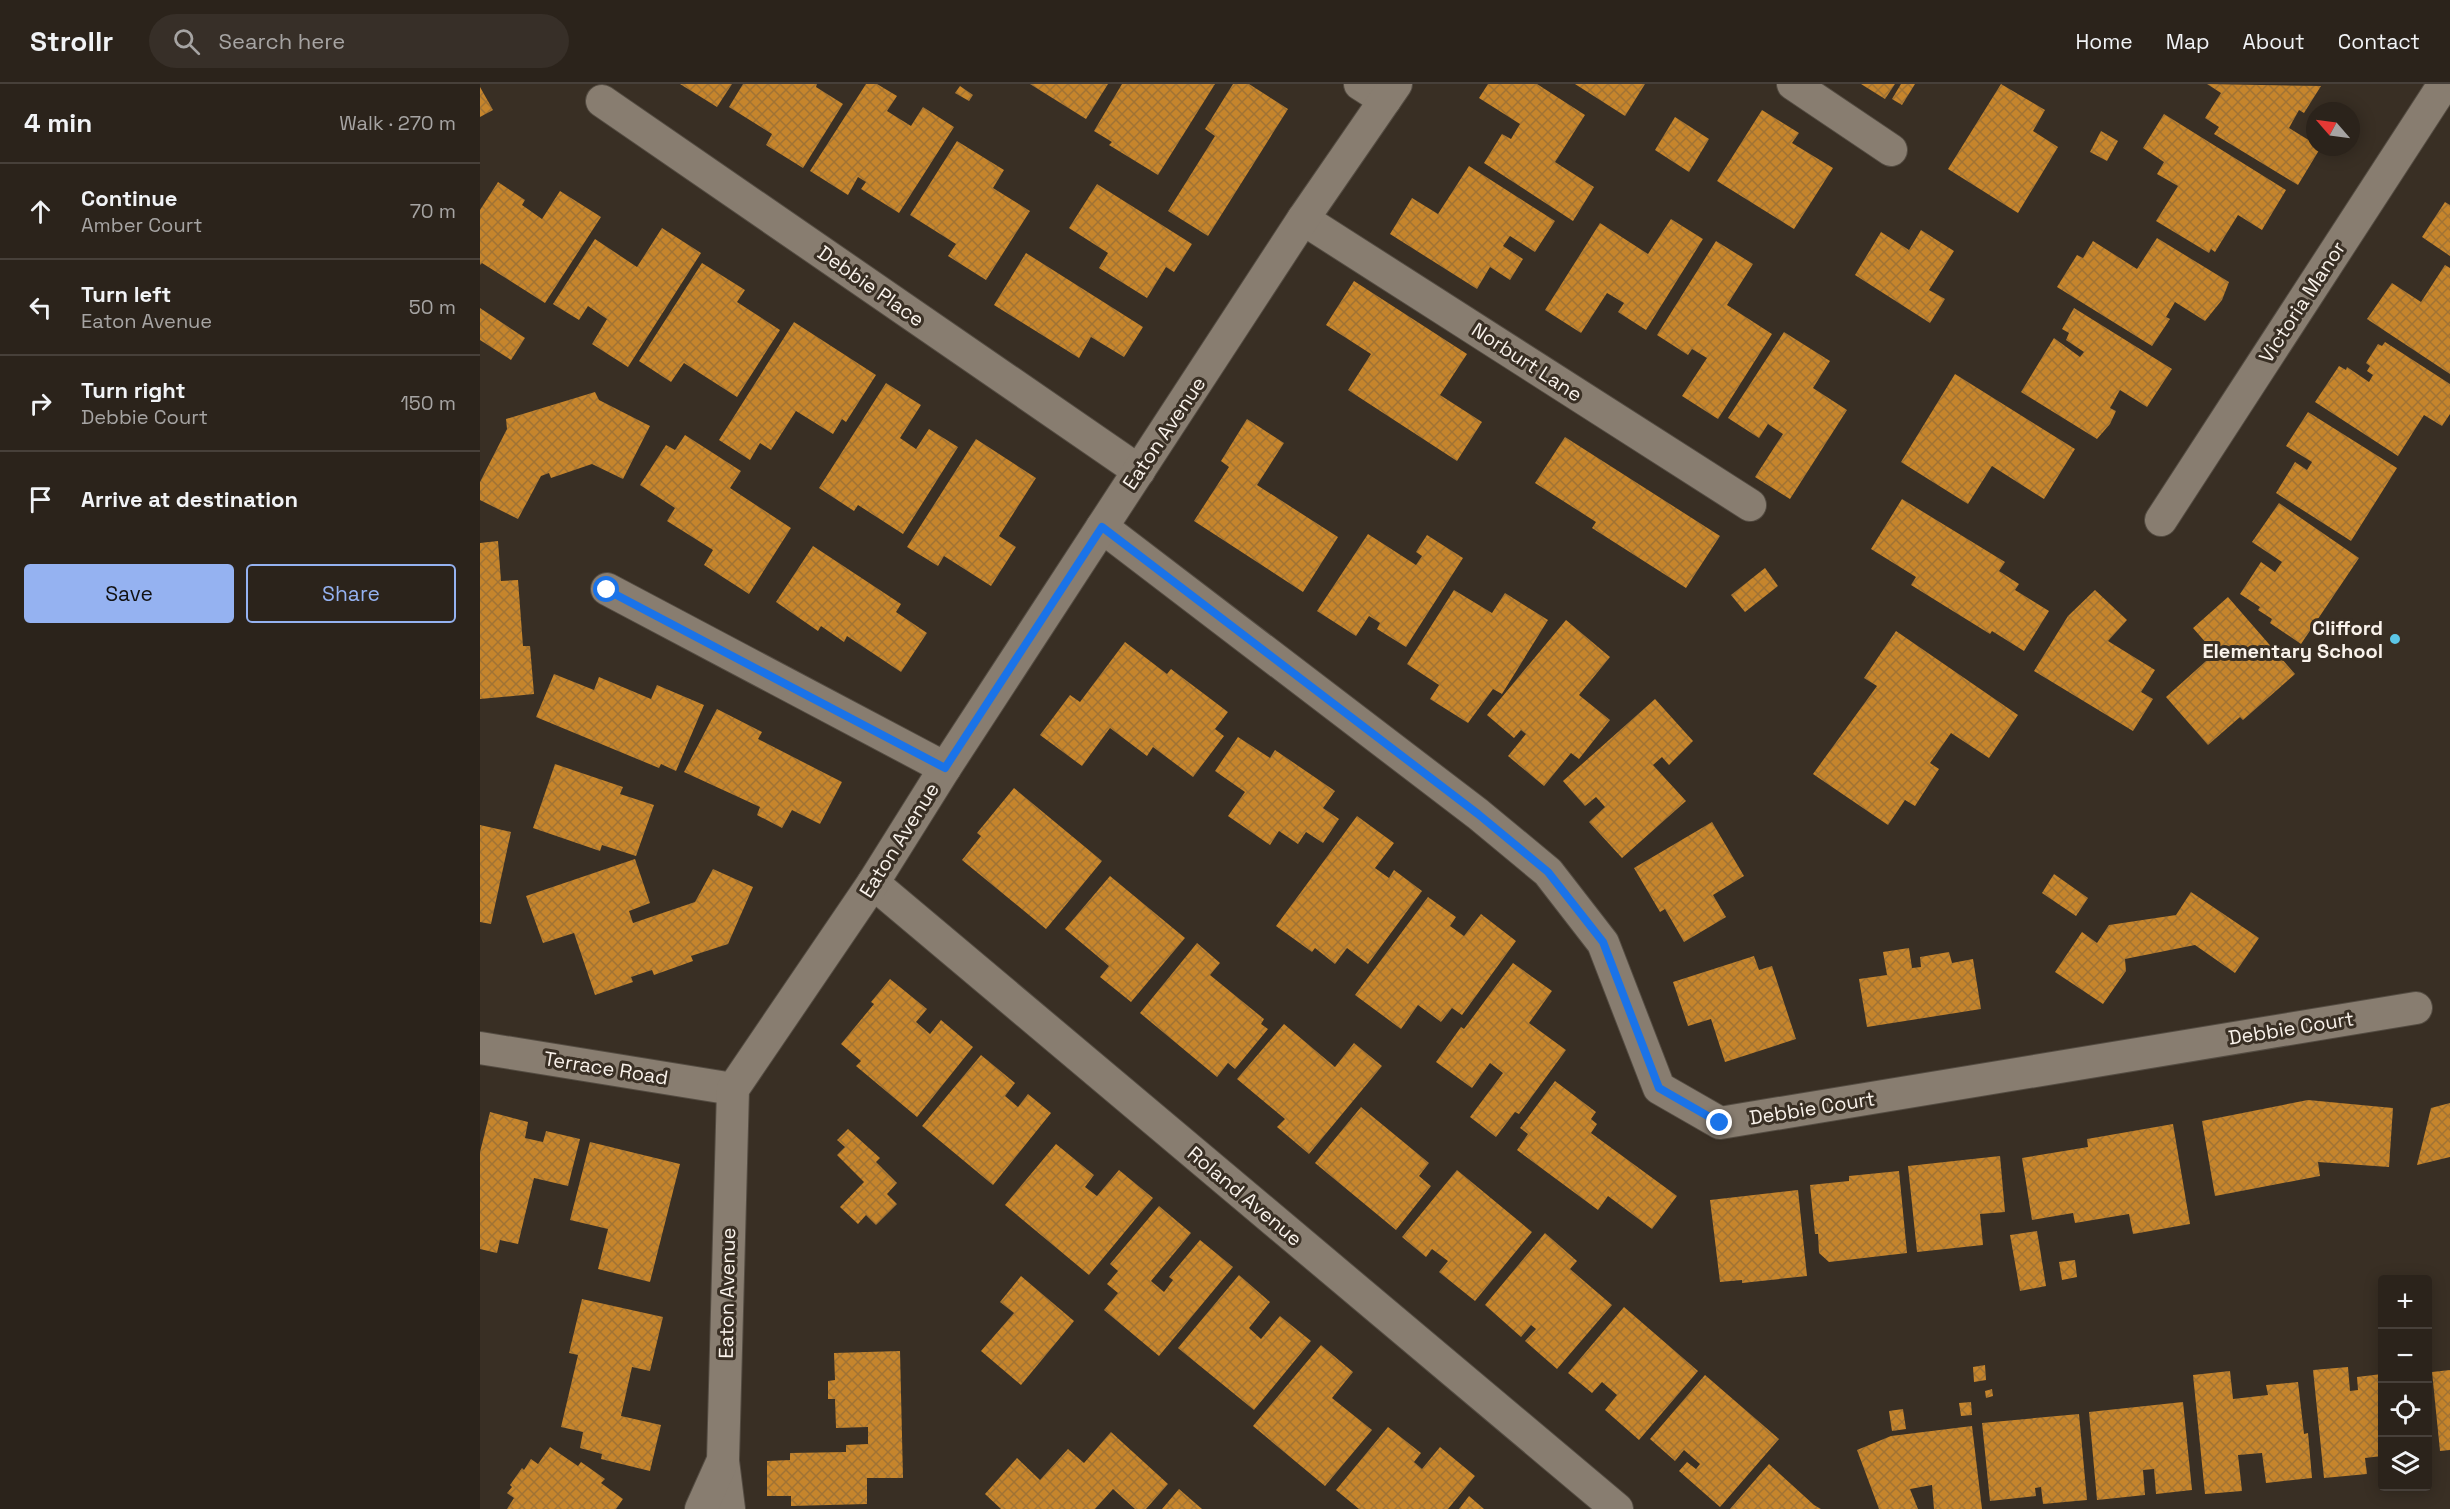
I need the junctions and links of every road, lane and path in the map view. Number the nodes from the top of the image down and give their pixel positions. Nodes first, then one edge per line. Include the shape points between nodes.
1 (1793, 84) edge
2 (2444, 84) edge
3 (1380, 90) edge
4 (602, 101) dead end
5 (1890, 150) dead end
6 (1304, 219) junction
7 (1139, 471) junction
8 (1750, 505) dead end
9 (2161, 520) dead end
10 (1102, 527) junction
11 (607, 590) dead end
12 (945, 768) junction
13 (873, 883) junction
14 (2416, 1008) dead end
15 (480, 1048) edge
16 (733, 1089) junction
17 (723, 1460) junction
18 (701, 1509) edge
19 (729, 1509) edge
20 (1617, 1509) edge

1 - 5 street
2 - 9 street, Victoria Manor
3 - 6 street, Eaton Avenue
4 - 7 street, Debbie Place
6 - 7 street, Eaton Avenue
6 - 8 street, Norburt Lane
7 - 10 street, Eaton Avenue
10 - 12 street, Eaton Avenue
10 - 14 street, Debbie Court via 1478,814 1548,872 1603,942 1659,1088 1720,1123
11 - 12 street
12 - 13 street, Eaton Avenue
13 - 16 street, Eaton Avenue
13 - 20 street, Roland Avenue
15 - 16 street, Terrace Road
16 - 17 street, Eaton Avenue
17 - 18 street, Eaton Avenue
17 - 19 street

